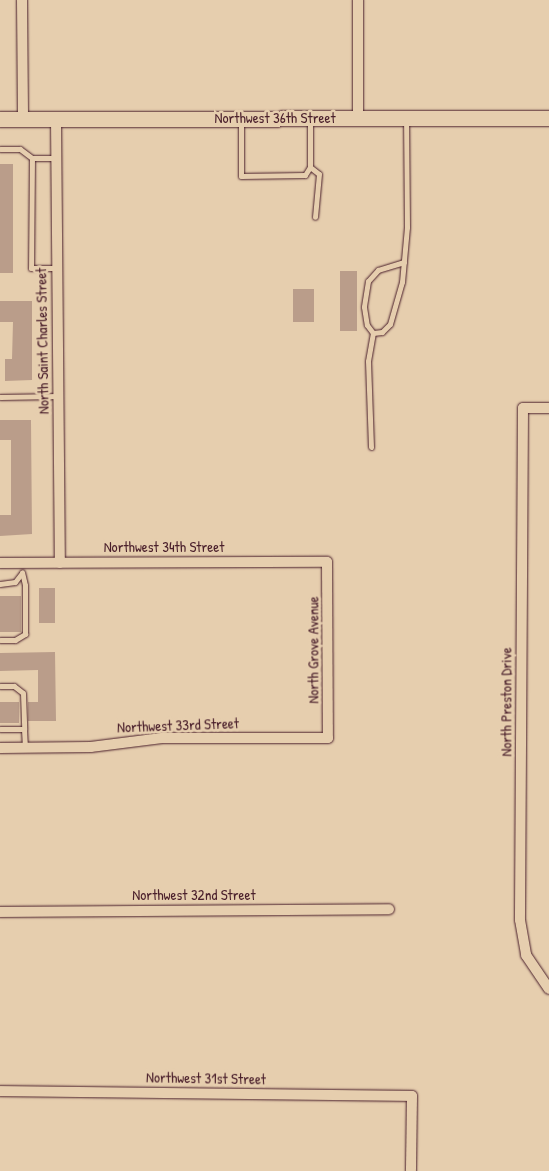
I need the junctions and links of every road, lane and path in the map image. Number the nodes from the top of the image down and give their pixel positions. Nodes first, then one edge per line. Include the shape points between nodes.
1 (22, 0) edge
2 (358, 0) edge
3 (0, 118) edge
4 (23, 118) junction
5 (56, 118) junction
6 (241, 118) junction
7 (310, 118) junction
8 (358, 118) junction
9 (406, 118) junction
10 (549, 118) edge
11 (0, 149) edge
12 (32, 158) junction
13 (56, 158) junction
14 (310, 167) junction
15 (315, 218) dead end
16 (404, 262) junction
17 (56, 268) junction
18 (373, 333) junction
19 (58, 396) junction
20 (0, 397) edge
21 (549, 408) edge
22 (371, 447) dead end
23 (60, 562) junction
24 (327, 562) joint
25 (0, 563) edge
26 (22, 567) junction
27 (0, 584) edge
28 (0, 640) edge
29 (0, 686) edge
30 (24, 728) junction
31 (0, 729) edge
32 (328, 738) joint
33 (0, 748) edge
34 (25, 748) junction
35 (388, 909) dead end
36 (0, 912) edge
37 (549, 989) edge
38 (0, 1091) edge
39 (411, 1171) edge

1 - 4 street
2 - 8 street
3 - 4 main road, Northwest 36th Street
4 - 5 main road, Northwest 36th Street
5 - 6 main road, Northwest 36th Street
5 - 13 street, North Saint Charles Street
6 - 7 main road, Northwest 36th Street
6 - 14 lane via 241,176 305,175
7 - 8 main road, Northwest 36th Street
7 - 14 lane
8 - 9 main road, Northwest 36th Street
9 - 10 main road, Northwest 36th Street
9 - 16 lane
11 - 12 lane via 20,150
12 - 13 lane
12 - 17 lane via 31,268
13 - 17 street, North Saint Charles Street
14 - 15 lane via 318,174
16 - 18 lane via 390,324 382,332
16 - 18 lane via 378,270 368,281 364,307 367,325
17 - 19 street, North Saint Charles Street
18 - 22 lane via 368,361
19 - 20 lane
19 - 23 street, North Saint Charles Street
21 - 37 street, North Preston Drive via 523,408 520,920 526,955
23 - 24 street, Northwest 34th Street
23 - 26 street, Northwest 34th Street
24 - 32 street, North Grove Avenue
25 - 26 street, Northwest 34th Street
26 - 27 lane via 15,582
26 - 28 lane via 26,634 15,640
29 - 30 lane via 14,686 23,693
30 - 31 lane
30 - 34 lane
32 - 34 street, Northwest 33rd Street via 162,738 91,746
33 - 34 street, Northwest 33rd Street
35 - 36 street, Northwest 32nd Street
38 - 39 street, Northwest 31st Street via 412,1096

